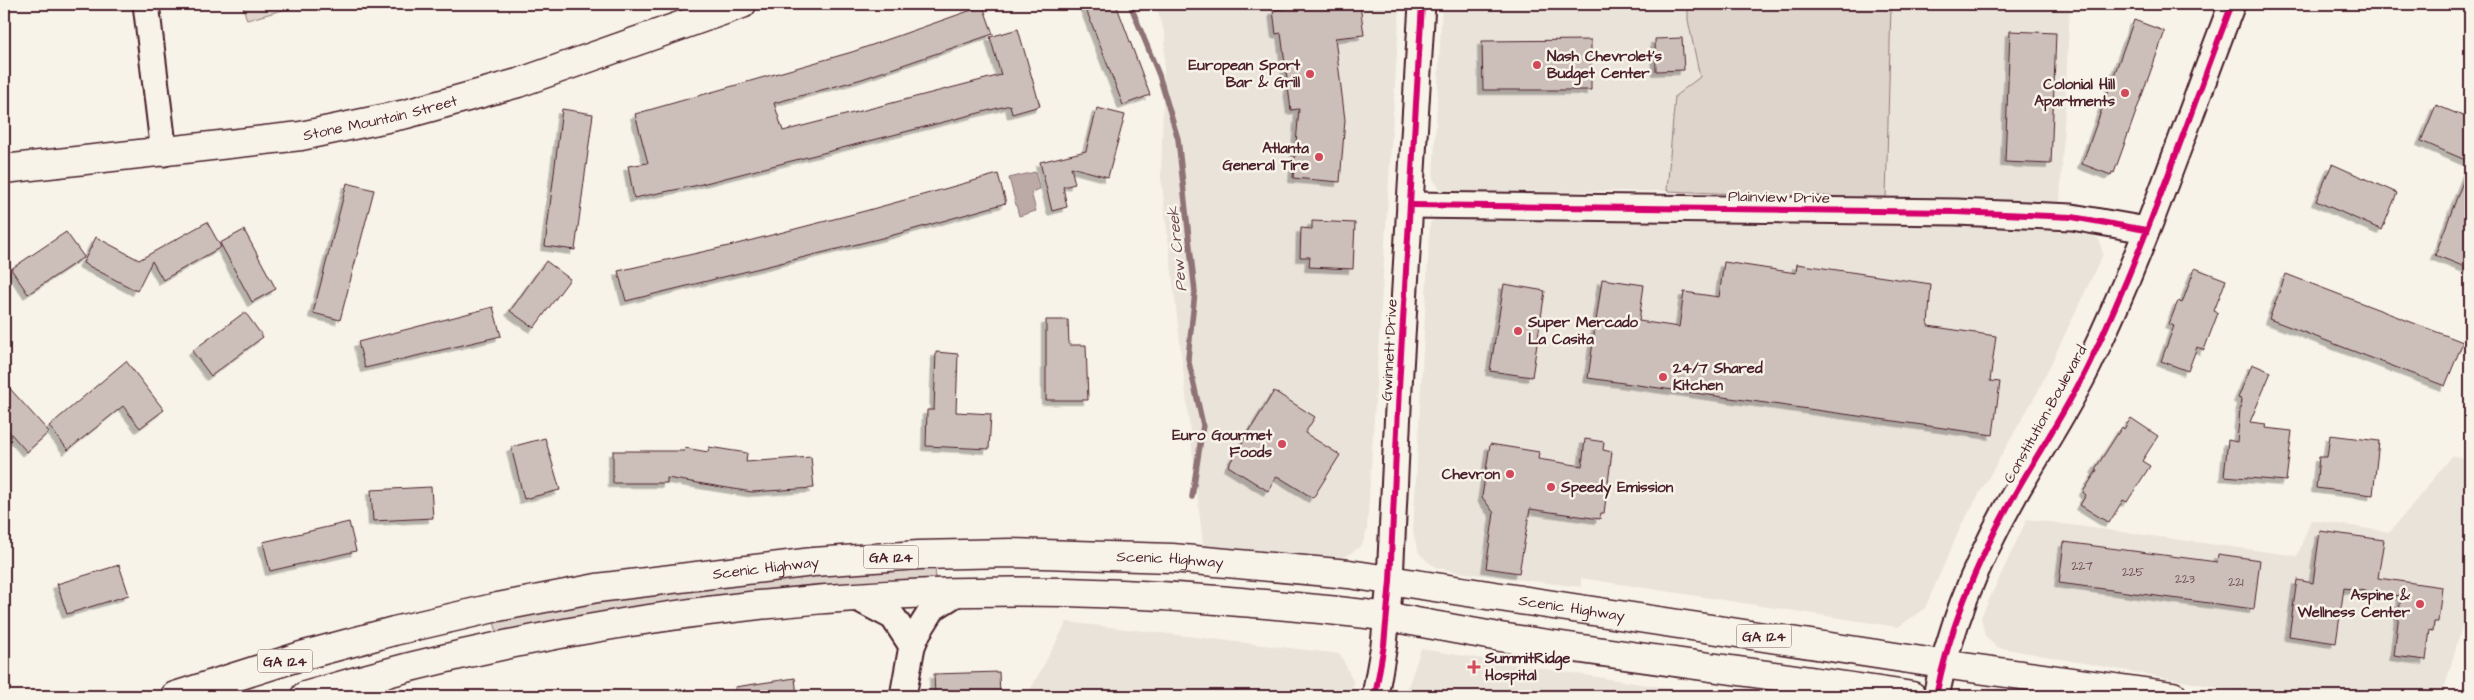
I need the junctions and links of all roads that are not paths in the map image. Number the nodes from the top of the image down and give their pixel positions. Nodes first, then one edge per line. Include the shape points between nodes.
1 (146, 4) edge
2 (742, 4) edge
3 (1422, 4) edge
4 (2232, 4) edge
5 (164, 152) junction
6 (4, 169) edge
7 (1410, 205) junction
8 (2146, 230) junction
9 (1390, 581) junction
10 (957, 593) junction
11 (857, 598) junction
12 (1386, 617) junction
13 (912, 646) junction
14 (1942, 664) junction
15 (175, 696) edge
16 (305, 696) edge
17 (903, 696) edge
18 (1375, 696) edge
19 (1912, 696) edge
20 (1936, 696) edge
21 (2173, 696) edge

1 - 5 street
2 - 5 main road, Stone Mountain Street via 518,83 406,114 301,136
3 - 7 street, Gwinnett Drive
4 - 8 street, Constitution Boulevard
5 - 6 main road, Stone Mountain Street
7 - 8 street, Plainview Drive via 1956,212 2072,217
7 - 9 street, Gwinnett Drive
8 - 14 street, Constitution Boulevard via 2089,365 1988,543 1968,588
9 - 12 street, Gwinnett Drive
9 - 14 main road, Scenic Highway / GA 124
9 - 15 main road, Scenic Highway / GA 124 via 1240,563 1100,554 928,555 812,562 596,588 498,607 301,656
10 - 11 main road, GA 124
10 - 12 main road, GA 124 via 1041,592 1206,599
10 - 13 street via 933,608
11 - 13 street via 893,617
11 - 16 main road, GA 124 via 720,610 548,637 415,666
12 - 18 street, Gwinnett Drive
12 - 19 main road, GA 124 via 1499,637
13 - 17 street
14 - 20 street, Constitution Boulevard
14 - 21 main road, Scenic Highway / GA 124

